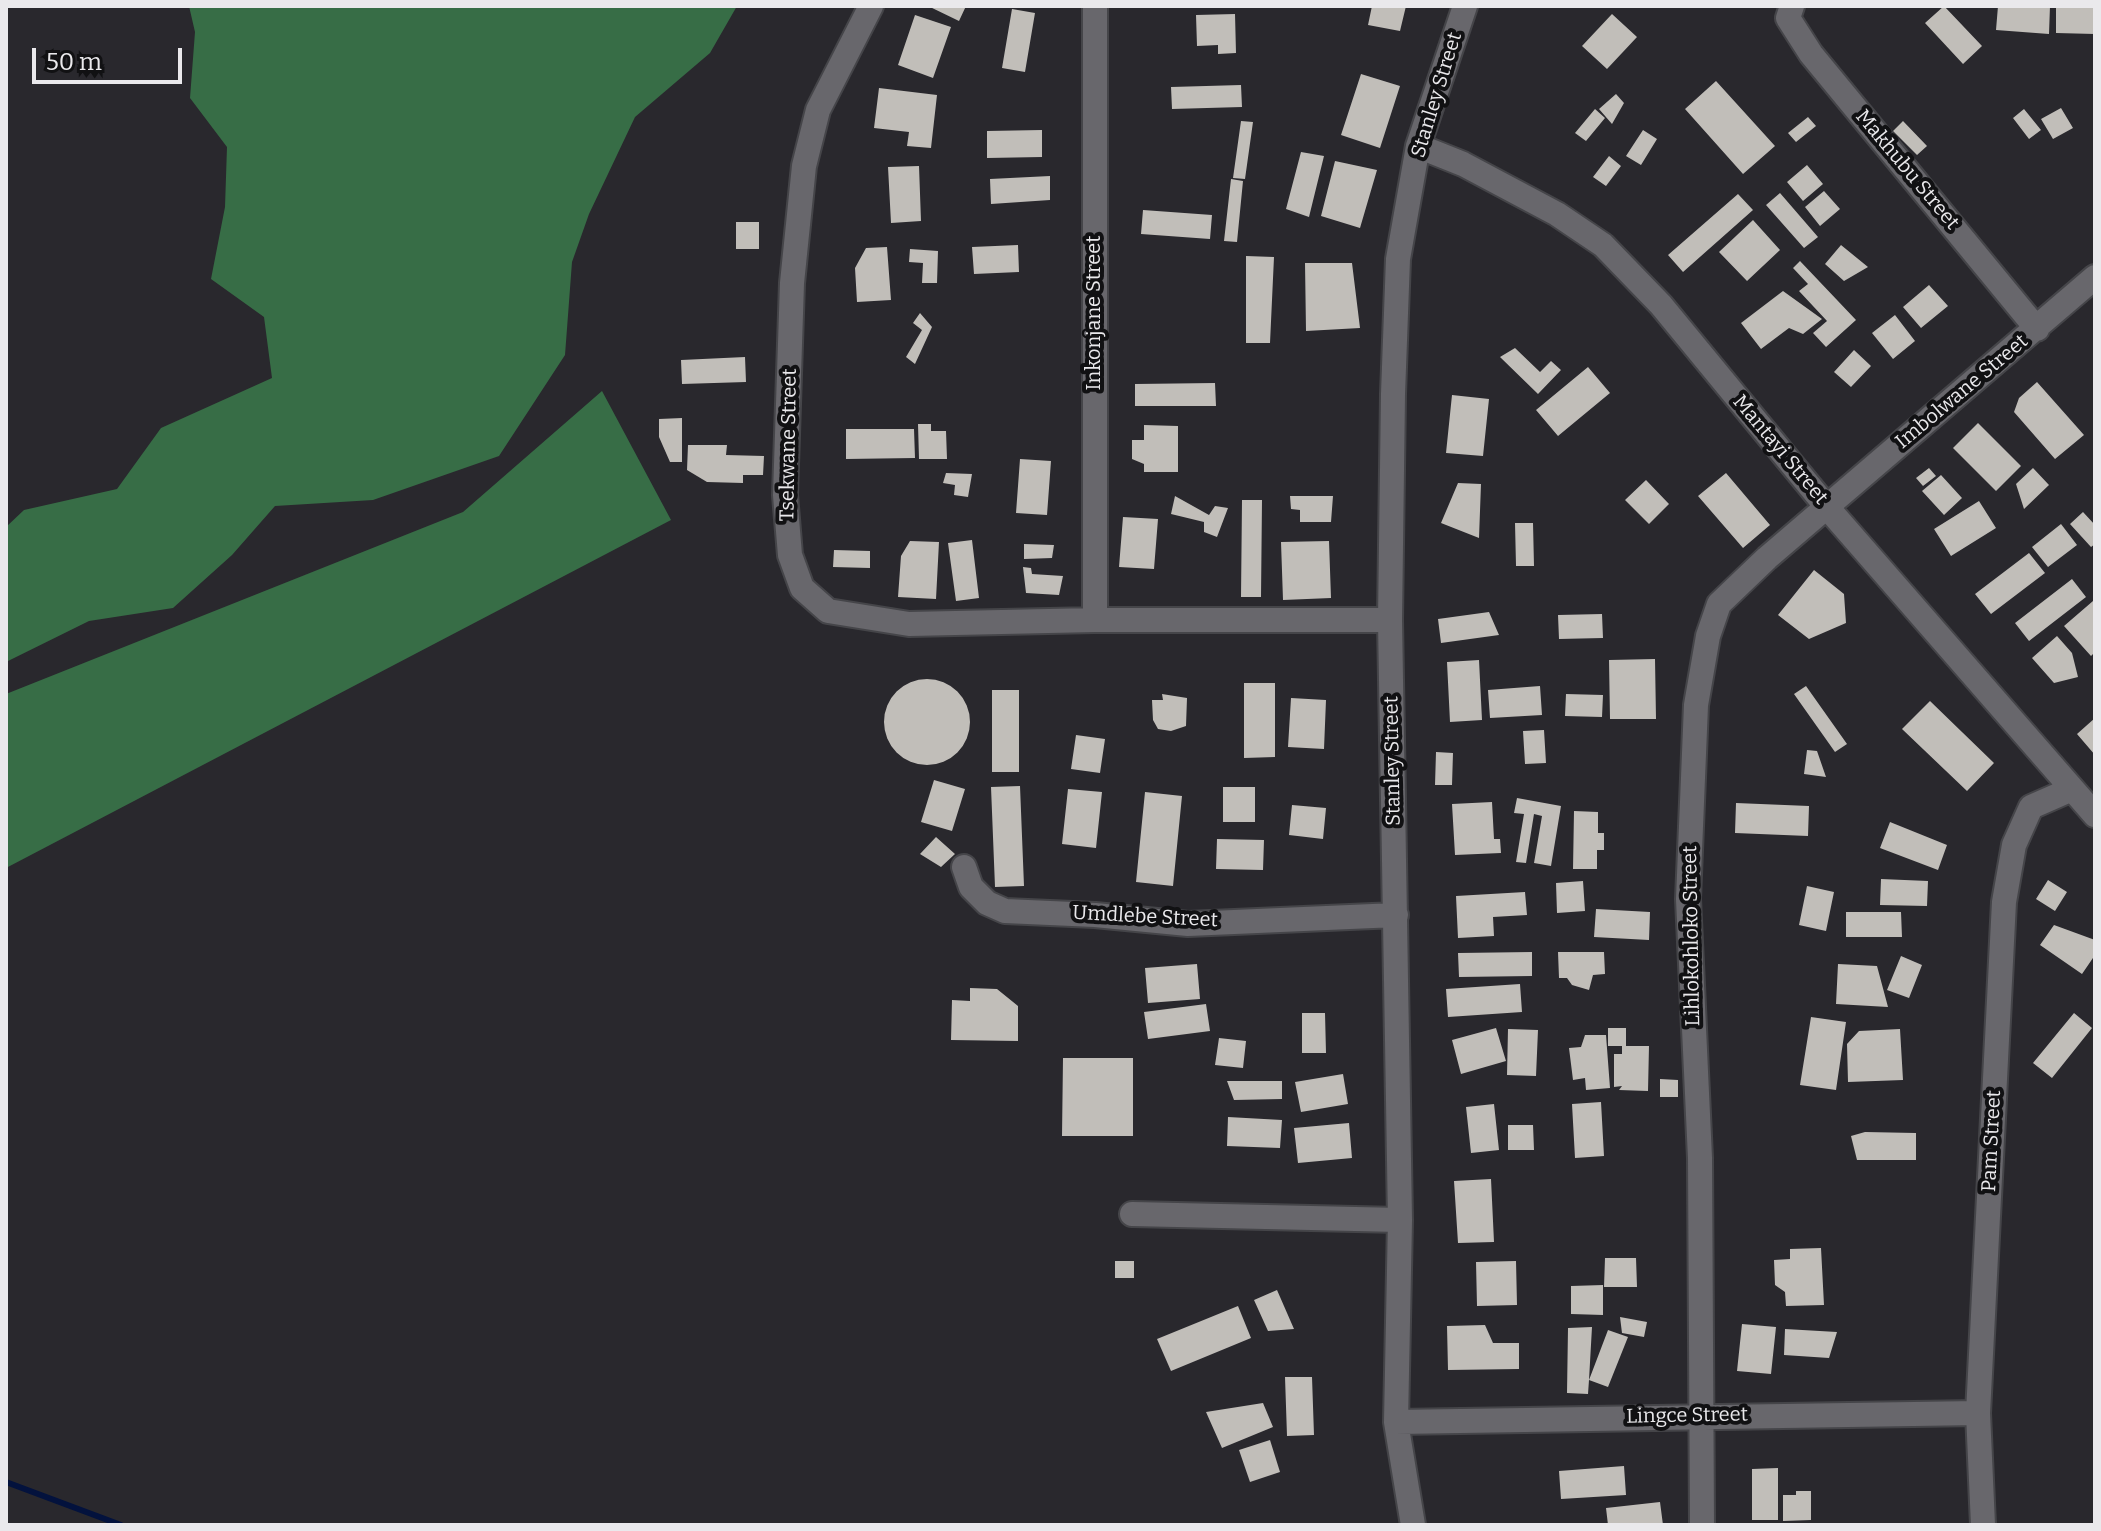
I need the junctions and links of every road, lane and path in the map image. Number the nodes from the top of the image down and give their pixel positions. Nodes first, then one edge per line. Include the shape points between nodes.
1 (871, 6) edge
2 (1095, 6) edge
3 (1465, 6) edge
4 (1792, 6) edge
5 (1418, 146) junction
6 (2095, 277) edge
7 (2037, 329) junction
8 (1826, 506) junction
9 (1095, 620) junction
10 (1390, 620) junction
11 (2072, 789) junction
12 (2095, 815) edge
13 (964, 867) dead end
14 (1396, 915) junction
15 (1132, 1214) dead end
16 (1400, 1220) junction
17 (1978, 1413) junction
18 (1702, 1415) junction
19 (1396, 1422) junction
20 (1413, 1525) edge
21 (1702, 1525) edge
22 (1983, 1525) edge

1 - 9 street, Tsekwane Street via 818,110 804,166 792,283 785,495 790,555 802,588 828,611 909,624
2 - 9 street, Inkonjane Street
3 - 5 street, Stanley Street
4 - 7 street, Makhubu Street via 1788,18 1811,54
5 - 8 street, Mantayi Street via 1557,214 1603,245 1661,305
5 - 10 street, Stanley Street via 1398,259
6 - 7 street, Imbolwane Street
7 - 8 street, Imbolwane Street
8 - 11 street, Mantayi Street
8 - 18 street, Lihlokohloko Street via 1719,604 1696,705 1688,899 1700,1158
9 - 10 street, Tsekwane Street
10 - 14 street, Stanley Street
11 - 12 street, Mantayi Street
11 - 17 street, Pam Street via 2031,807 2014,845 2004,902
13 - 14 street, Umdlebe Street via 971,887 1005,911 1188,924
14 - 16 street, Stanley Street
15 - 16 street
16 - 19 street, Stanley Street
17 - 18 street, Lingce Street
17 - 22 street, Pam Street
18 - 19 street, Lingce Street
18 - 21 street, Lihlokohloko Street
19 - 20 street, Stanley Street

